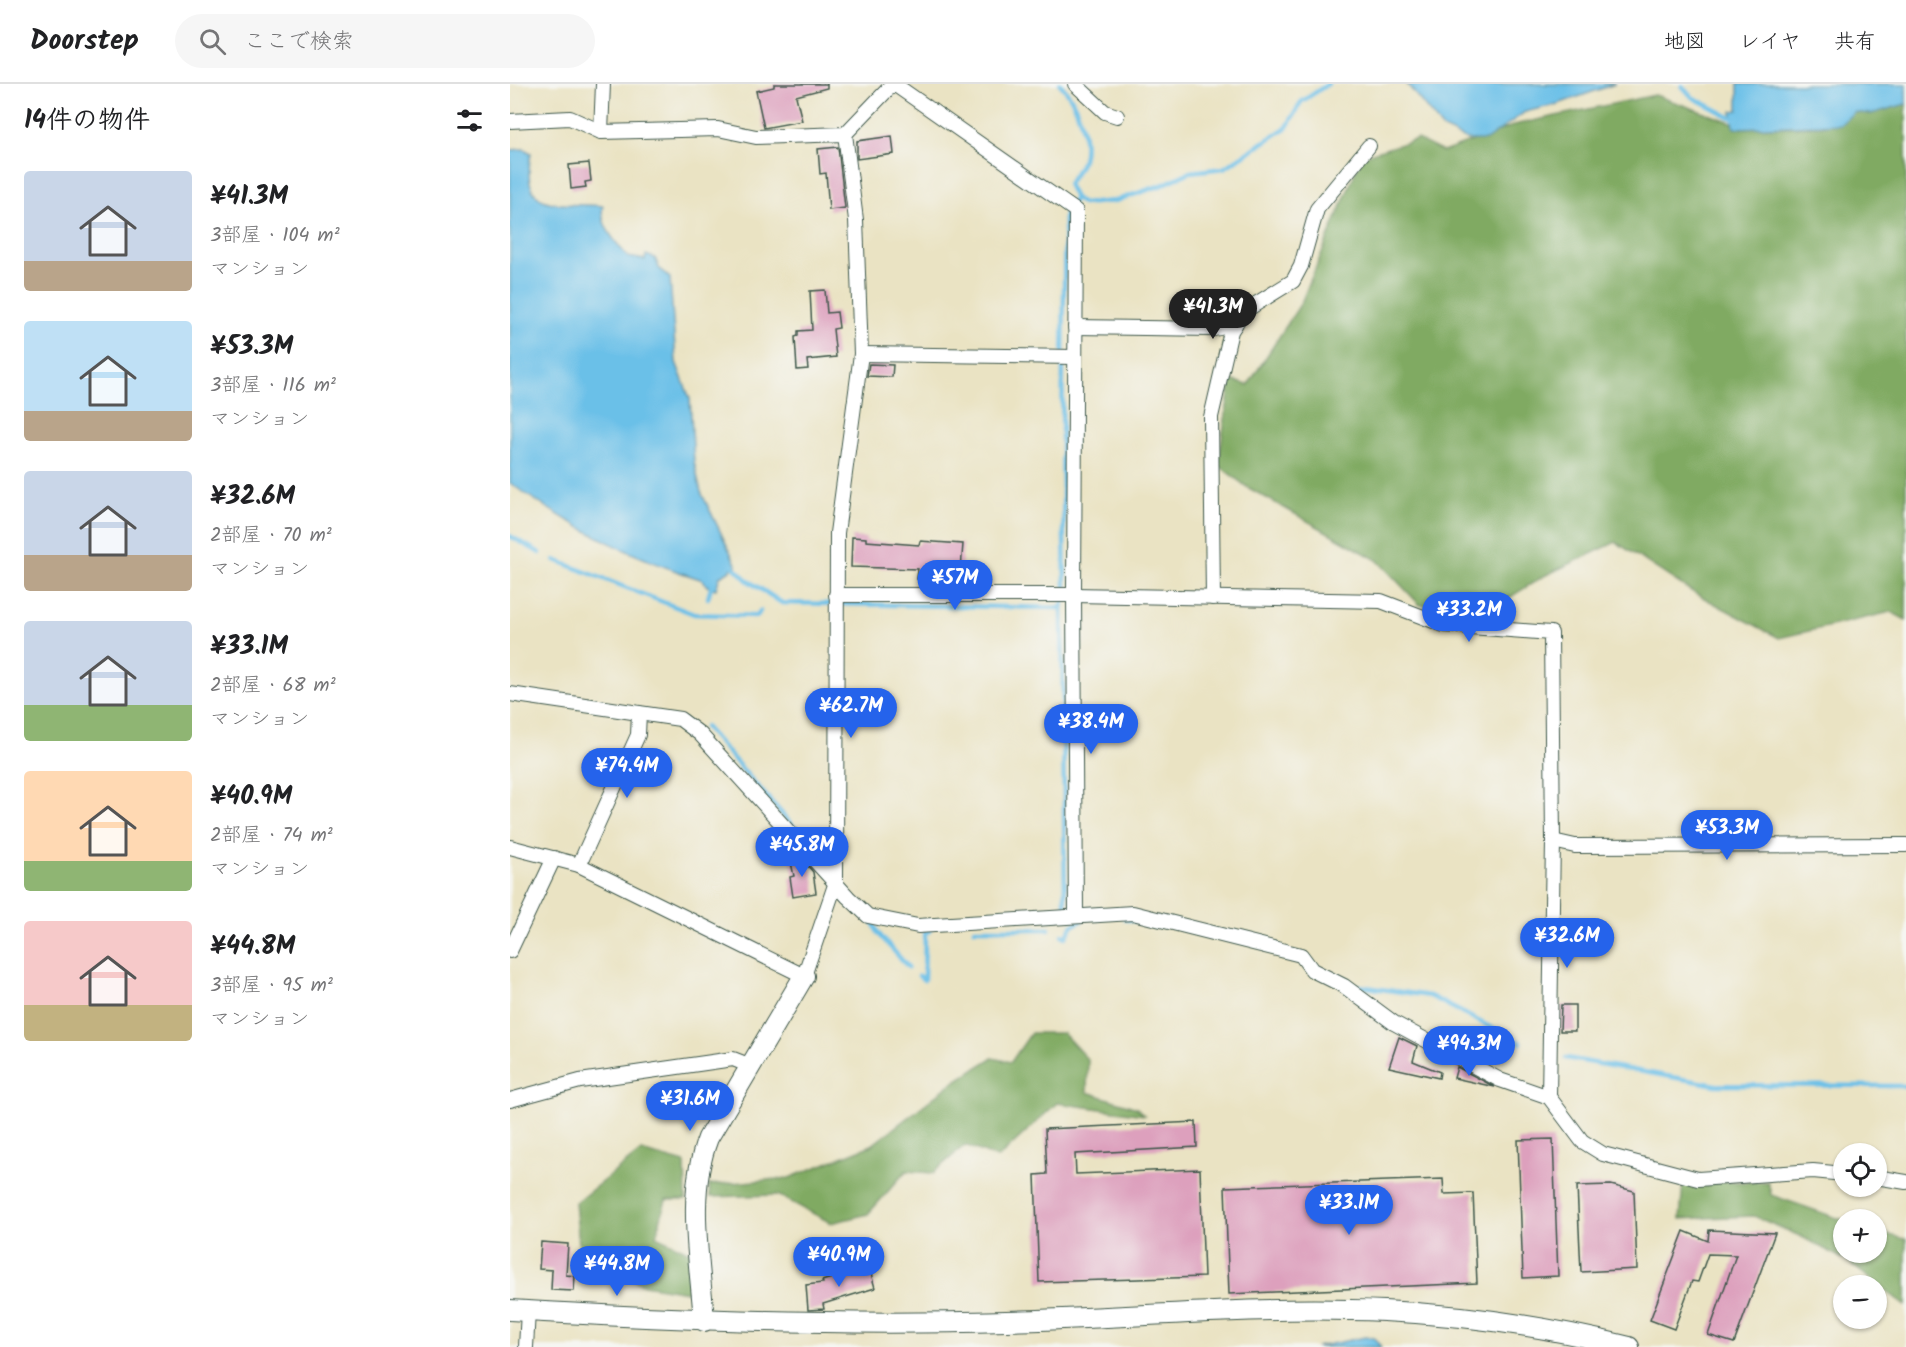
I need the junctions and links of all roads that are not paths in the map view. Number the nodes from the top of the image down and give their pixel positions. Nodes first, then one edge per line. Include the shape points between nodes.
1 (603, 84) edge
2 (894, 84) edge
3 (1075, 84) edge
4 (1117, 116) dead end
5 (510, 121) edge
6 (601, 132) junction
7 (844, 134) junction
8 (1369, 146) dead end
9 (1235, 325) junction
10 (1075, 327) junction
11 (861, 354) junction
12 (1075, 357) junction
13 (836, 595) junction
14 (1074, 595) junction
15 (1213, 598) junction
16 (510, 694) edge
17 (639, 717) junction
18 (1553, 841) junction
19 (1906, 845) edge
20 (510, 847) edge
21 (554, 858) junction
22 (579, 865) junction
23 (836, 882) junction
24 (1073, 915) junction
25 (510, 951) edge
26 (804, 976) junction
27 (751, 1066) junction
28 (1549, 1097) junction
29 (510, 1100) edge
30 (1833, 1173) edge
31 (1887, 1179) edge
32 (1906, 1182) edge
33 (522, 1313) edge
34 (704, 1321) junction
35 (526, 1347) edge
36 (1629, 1347) edge

1 - 6 street
2 - 7 street
2 - 10 street via 1076,211
3 - 4 street via 1105,112
5 - 6 street via 570,118
6 - 7 street via 718,129 756,137
7 - 11 street via 856,220
8 - 9 street via 1317,209 1293,281 1251,307
9 - 10 street via 1214,329
9 - 15 street via 1210,417
10 - 12 street
11 - 12 street
11 - 13 street via 837,533
12 - 14 street
13 - 14 street
13 - 23 street
14 - 15 street
14 - 24 street
15 - 18 street via 1381,601 1444,625 1551,633
16 - 17 street
17 - 22 street via 638,735
17 - 23 street via 680,719 700,734
18 - 19 street via 1575,846
18 - 28 street
20 - 21 street
21 - 22 street
21 - 25 street
22 - 26 street
23 - 24 street via 871,917 918,926
23 - 26 street
24 - 28 street via 1133,913 1301,955 1312,970 1344,986 1394,1023 1500,1080
26 - 27 street
27 - 29 street via 733,1059 580,1081
27 - 34 street via 708,1138 695,1187
28 - 30 street via 1582,1141 1628,1163 1698,1179
31 - 32 street
33 - 34 street
33 - 35 street
34 - 36 street via 838,1324 1384,1311 1496,1322

